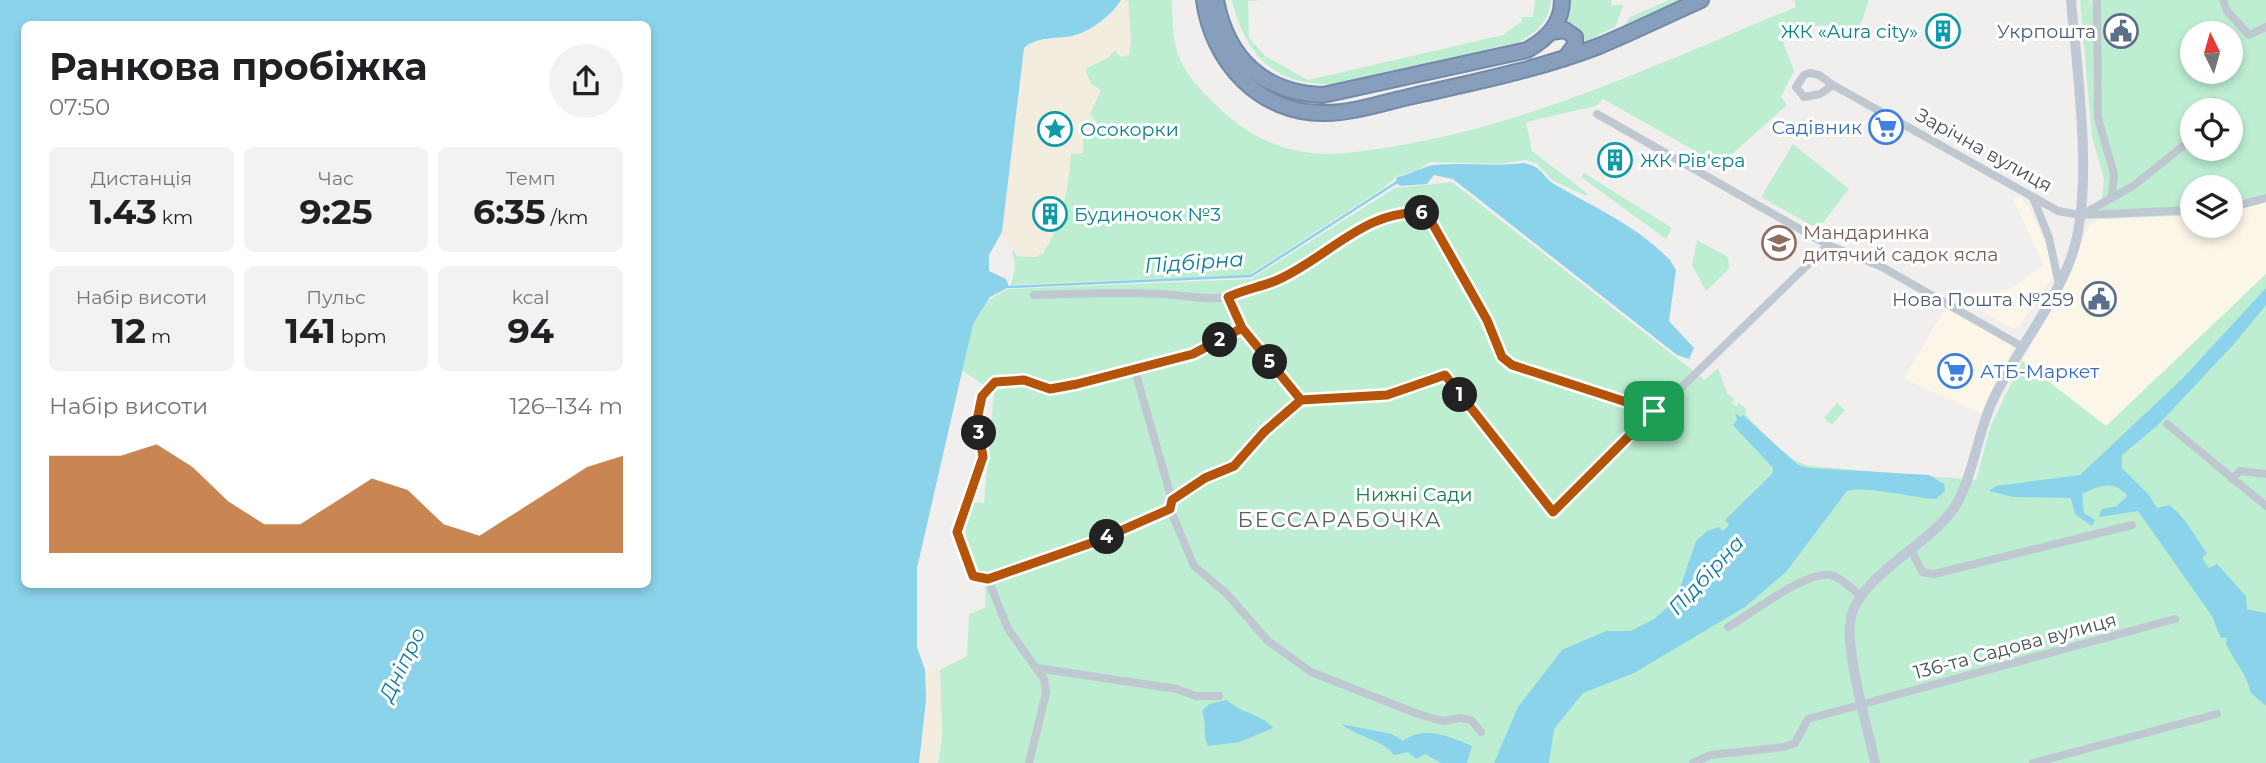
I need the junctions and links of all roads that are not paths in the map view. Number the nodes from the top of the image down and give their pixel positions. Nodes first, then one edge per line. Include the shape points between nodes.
1 (1204, 0) edge
2 (1216, 0) edge
3 (1562, 0) edge
4 (1701, 0) edge
5 (2071, 0) edge
6 (2098, 0) edge
7 (2222, 0) edge
8 (2266, 27) edge
9 (1551, 32) junction
10 (1565, 58) junction
11 (1833, 85) dead end
12 (1597, 114) dead end
13 (2180, 148) edge
14 (2112, 197) junction
15 (2266, 198) edge
16 (2034, 200) junction
17 (2243, 204) edge
18 (2180, 211) edge
19 (2080, 215) junction
20 (1828, 245) junction
21 (2060, 285) junction
22 (1034, 295) dead end
23 (1228, 297) junction
24 (1242, 328) junction
25 (2021, 346) junction
26 (1135, 371) junction
27 (1301, 400) junction
28 (1654, 411) junction
29 (2167, 424) dead end
30 (2266, 474) edge
31 (2232, 479) junction
32 (1171, 504) junction
33 (2266, 506) edge
34 (2132, 525) dead end
35 (1912, 551) junction
36 (988, 579) junction
37 (1861, 596) junction
38 (2175, 619) dead end
39 (1728, 627) dead end
40 (1037, 668) junction
41 (1219, 696) dead end
42 (1863, 702) junction
43 (2217, 714) dead end
44 (1480, 732) dead end
45 (1029, 763) edge
46 (1693, 763) edge
47 (1875, 763) edge
48 (2033, 763) edge

1 - 10 highway via 1212,37 1237,73 1254,90 1299,110 1348,110
2 - 9 highway via 1221,26 1242,60 1281,88 1304,94 1342,93 1527,50
3 - 9 highway via 1559,20
4 - 10 highway
5 - 19 street, Зарічна вулиця via 2083,165
6 - 14 street via 2098,118 2114,174
7 - 8 street via 2249,35
9 - 10 highway via 1565,30 1575,37
11 - 16 street, Зарічна вулиця
12 - 20 street
13 - 14 street
14 - 19 street
15 - 17 street
16 - 19 street, Зарічна вулиця
16 - 21 street
18 - 19 street
19 - 21 street via 2079,234
20 - 25 street via 1882,267
20 - 28 street
21 - 25 street
22 - 23 street
23 - 24 street
23 - 28 street via 1277,281 1383,217 1409,211 1427,214 1487,320 1502,357 1512,365
24 - 26 street via 1193,354
24 - 27 street
25 - 35 street via 1989,410 1961,495 1937,529
26 - 32 street
26 - 36 street via 1050,389 1024,380 995,382 982,396 977,420 983,457 957,532 973,576
27 - 28 street via 1387,395 1445,375 1553,512
27 - 32 street via 1234,466 1205,478
29 - 31 street
30 - 31 street via 2240,471
31 - 33 street
32 - 36 street via 1097,541
32 - 44 street via 1194,566 1227,594 1268,641 1311,672 1418,714 1442,721 1471,720
34 - 35 street via 1934,574 1922,572
35 - 37 street
36 - 40 street via 1008,629
37 - 39 street via 1838,577 1807,578
37 - 42 street via 1849,631
38 - 42 street, 136-та Садова вулиця
40 - 41 street
40 - 45 street via 1046,693
42 - 46 street, 136-та Садова вулиця via 1808,719 1795,743 1784,747 1711,755
42 - 47 street
43 - 48 street

